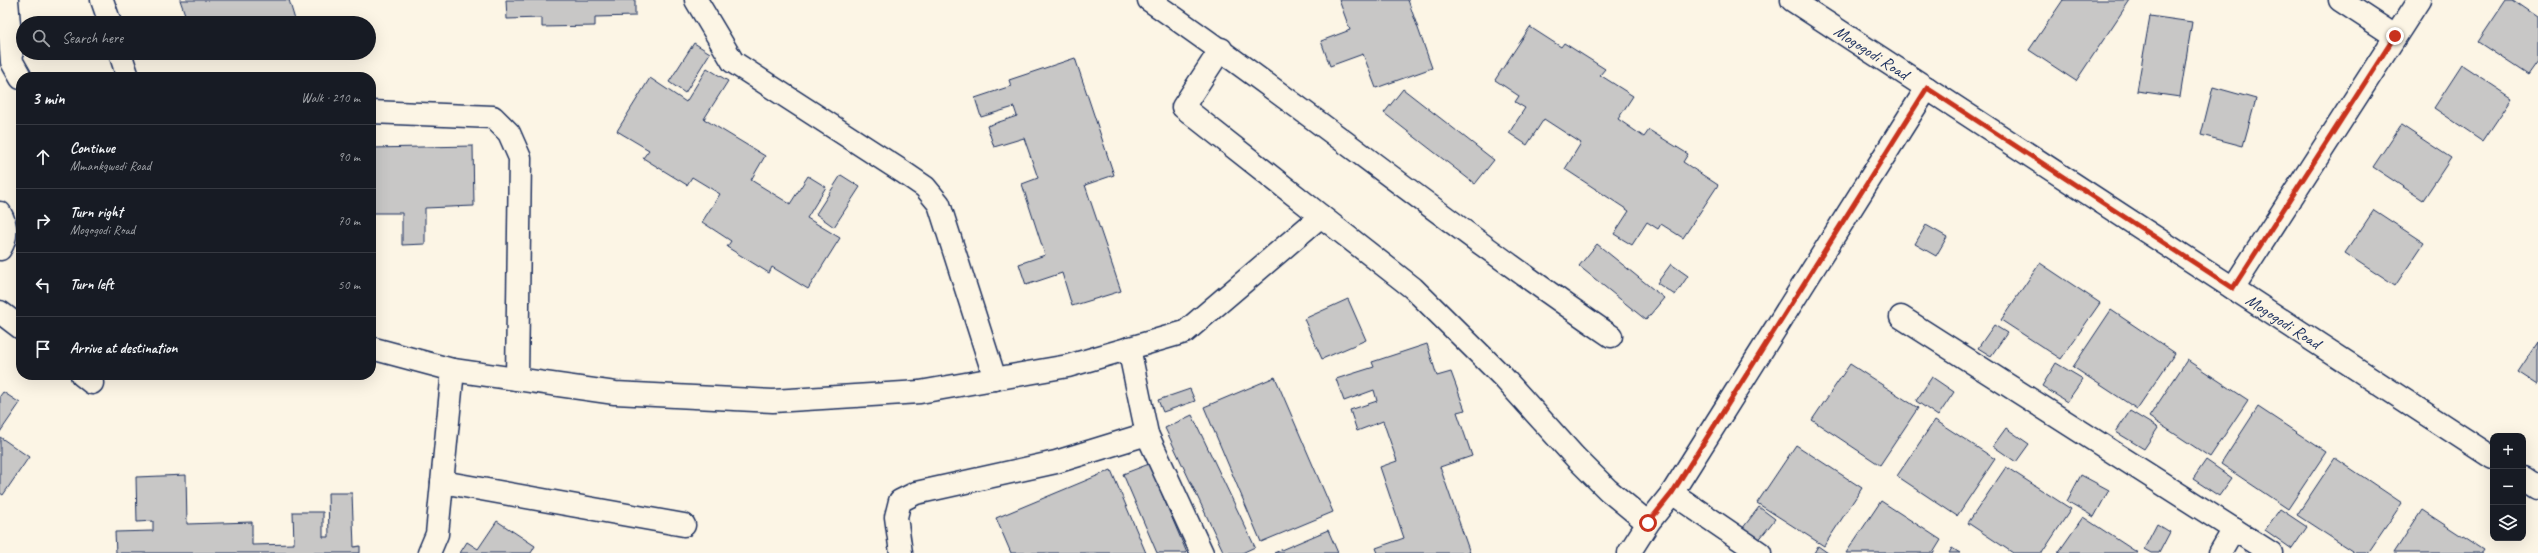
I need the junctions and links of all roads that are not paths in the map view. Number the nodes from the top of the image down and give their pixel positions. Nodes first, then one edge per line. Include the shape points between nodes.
1 (7, 0) edge
2 (102, 0) edge
3 (696, 0) edge
4 (1149, 0) edge
5 (1792, 0) edge
6 (2340, 0) edge
7 (2419, 0) edge
8 (108, 16) edge
9 (2395, 36) junction
10 (1221, 49) junction
11 (122, 60) edge
12 (11, 67) edge
13 (126, 72) edge
14 (1927, 88) junction
15 (376, 112) edge
16 (0, 214) edge
17 (1321, 216) junction
18 (0, 249) edge
19 (2233, 288) junction
20 (0, 312) edge
21 (1901, 317) dead end
22 (16, 324) edge
23 (1611, 336) dead end
24 (1130, 348) junction
25 (376, 349) edge
26 (453, 370) junction
27 (995, 379) junction
28 (517, 380) junction
29 (1147, 434) junction
30 (2490, 456) edge
31 (2526, 480) edge
32 (442, 482) junction
33 (2538, 488) edge
34 (1672, 493) junction
35 (1648, 523) junction
36 (684, 525) dead end
37 (2234, 529) junction
38 (429, 553) edge
39 (901, 553) edge
40 (1202, 553) edge
41 (1629, 553) edge
42 (1760, 553) edge
43 (2220, 553) edge
44 (2271, 553) edge

1 - 12 street
2 - 8 street
3 - 27 street via 733,62 925,187 938,204
4 - 10 street
5 - 14 street, Mogogodi Road
6 - 9 street
7 - 9 street
9 - 19 street
10 - 17 street via 1184,107
10 - 23 street via 1534,283
11 - 13 street
14 - 19 street, Mogogodi Road
14 - 34 street
15 - 28 street via 493,118 509,133 520,158
16 - 18 street via 6,223
17 - 24 street via 1185,332
17 - 35 street via 1413,288 1502,376 1575,457 1608,490
19 - 30 street, Mogogodi Road
20 - 22 street
21 - 37 street
24 - 27 street via 1068,366
24 - 29 street
25 - 26 street
26 - 28 street
26 - 32 street
27 - 28 street via 920,392 773,401 614,394
29 - 39 street via 1056,462 916,493 900,501 896,517
29 - 40 street
31 - 33 street
32 - 36 street
32 - 38 street via 437,534
34 - 35 street
34 - 42 street
35 - 41 street
37 - 43 street
37 - 44 street

